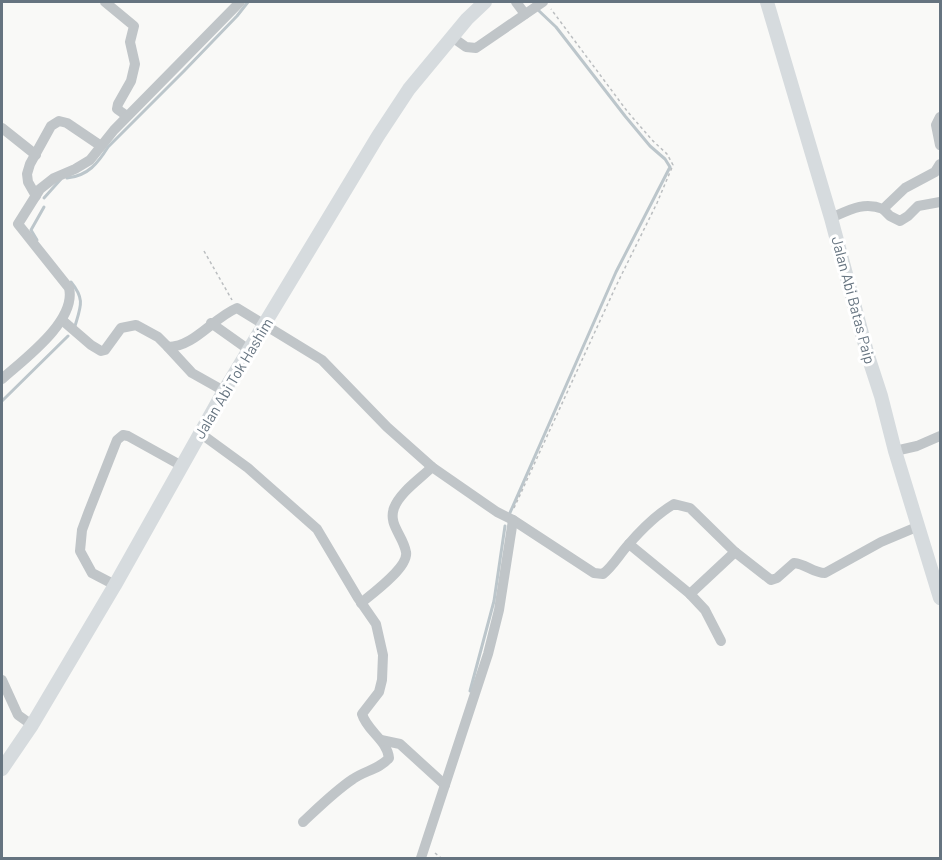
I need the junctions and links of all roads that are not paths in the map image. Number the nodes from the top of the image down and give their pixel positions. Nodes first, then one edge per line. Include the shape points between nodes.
1 (105, 2) edge
2 (240, 2) edge
3 (485, 2) edge
4 (516, 2) edge
5 (544, 2) edge
6 (767, 2) edge
7 (525, 14) junction
8 (452, 37) junction
9 (128, 116) junction
10 (940, 117) edge
11 (2, 128) edge
12 (940, 145) edge
13 (101, 146) junction
14 (36, 155) junction
15 (940, 164) edge
16 (36, 196) junction
17 (940, 202) edge
18 (883, 209) junction
19 (831, 218) junction
20 (62, 320) junction
21 (211, 323) junction
22 (265, 325) junction
23 (168, 347) junction
24 (249, 350) junction
25 (2, 379) edge
26 (224, 391) junction
27 (200, 433) junction
28 (940, 436) edge
29 (894, 451) junction
30 (182, 466) junction
31 (432, 467) junction
32 (513, 520) junction
33 (920, 526) junction
34 (629, 544) junction
35 (735, 552) junction
36 (115, 585) junction
37 (690, 594) junction
38 (940, 598) edge
39 (361, 603) junction
40 (721, 641) dead end
41 (2, 680) edge
42 (32, 725) junction
43 (381, 740) junction
44 (2, 769) edge
45 (445, 785) junction
46 (303, 822) dead end
47 (421, 858) edge

1 - 9 street via 134,26 130,42 135,64 117,109
2 - 9 street
3 - 8 main road, Jalan Abi Tok Hashim
4 - 7 street
5 - 7 street
6 - 19 main road, Jalan Abi Batas Paip
7 - 8 street via 476,48 466,47
8 - 22 main road, Jalan Abi Tok Hashim via 402,99
9 - 13 street
10 - 12 street via 936,125
11 - 14 street
13 - 14 street via 59,121 51,126
13 - 16 street via 90,160 54,178
14 - 16 street via 27,174
15 - 18 street via 935,172 905,188
16 - 20 street via 18,224 69,288
17 - 18 street via 918,206 900,221
18 - 19 street via 872,205 854,207
19 - 29 main road, Jalan Abi Batas Paip
20 - 23 street via 101,351 120,328 136,325
20 - 25 street
21 - 22 street via 237,308
21 - 23 street via 187,342
21 - 24 street
22 - 24 main road, Jalan Abi Tok Hashim
22 - 31 street via 322,360
23 - 26 street via 192,373
24 - 26 main road, Jalan Abi Tok Hashim
26 - 27 main road, Jalan Abi Tok Hashim
27 - 30 main road, Jalan Abi Tok Hashim
27 - 39 street via 248,468 317,530
28 - 29 street
29 - 33 main road, Jalan Abi Batas Paip
30 - 36 main road, Jalan Abi Tok Hashim
30 - 36 street via 128,436 117,440 82,530 80,551 92,573
31 - 32 street
31 - 39 street via 395,506 392,519 406,552 405,560 389,580
32 - 34 street via 594,573 603,574
32 - 45 street via 491,643
33 - 35 street via 825,573 795,563 771,580
33 - 38 main road, Jalan Abi Batas Paip
34 - 35 street via 661,511 681,504
34 - 37 street
35 - 37 street
36 - 42 main road, Jalan Abi Tok Hashim
37 - 40 street via 705,610
39 - 43 street via 376,624 383,655 380,692 362,714 364,722
41 - 42 street via 18,715
42 - 44 main road, Jalan Abi Tok Hashim
43 - 45 street via 400,744
43 - 46 street via 389,758 352,780
45 - 47 street

